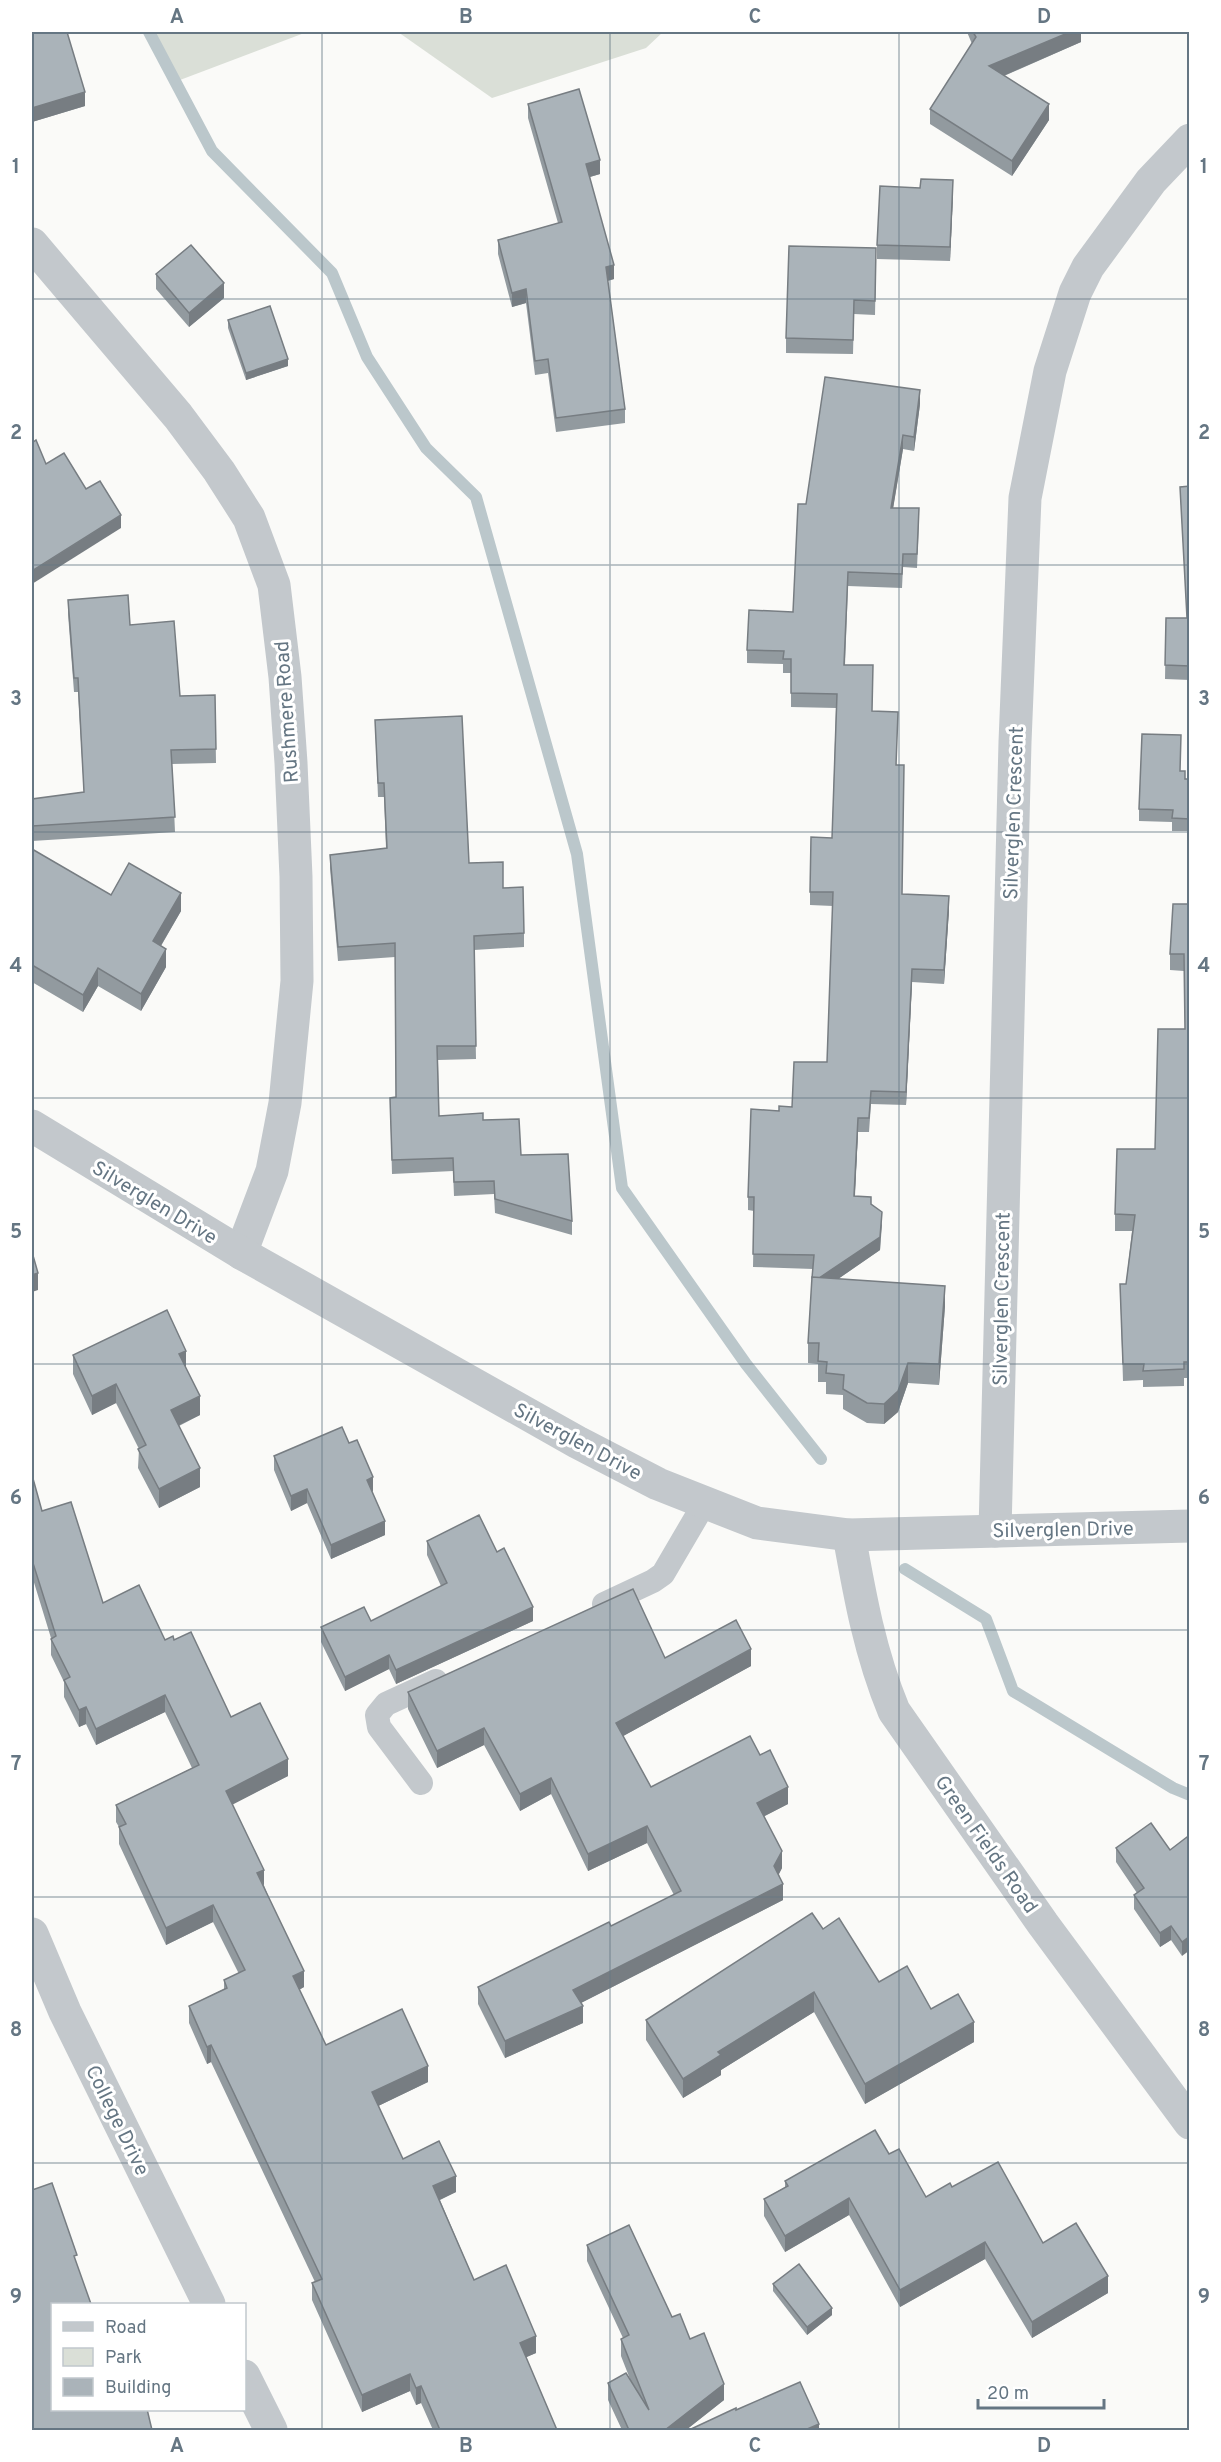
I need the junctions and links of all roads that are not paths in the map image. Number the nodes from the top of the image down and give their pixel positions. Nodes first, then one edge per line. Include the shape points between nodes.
1 (1190, 140) edge
2 (32, 244) edge
3 (32, 1126) edge
4 (241, 1253) junction
5 (704, 1503) junction
6 (1190, 1526) edge
7 (995, 1531) junction
8 (849, 1535) junction
9 (589, 1611) edge
10 (461, 1670) edge
11 (421, 1783) dead end
12 (32, 1934) edge
13 (1190, 2123) edge
14 (209, 2303) edge
15 (246, 2380) edge
16 (271, 2430) edge

1 - 7 street, Silverglen Crescent via 1151,181 1088,267 1075,293 1050,370 1025,498
2 - 4 street, Rushmere Road via 178,416 219,471 249,518 274,585 291,763 297,981 285,1103 272,1171
3 - 4 street, Silverglen Drive
4 - 5 street, Silverglen Drive via 577,1442
5 - 8 street, Silverglen Drive via 757,1523
5 - 9 lane via 663,1574
6 - 7 street, Silverglen Drive
7 - 8 street, Silverglen Drive
8 - 13 street, Green Fields Road via 865,1625 894,1711 1043,1924
10 - 11 lane via 386,1704 377,1715 379,1727
12 - 14 street, College Drive via 65,2012
15 - 16 street

